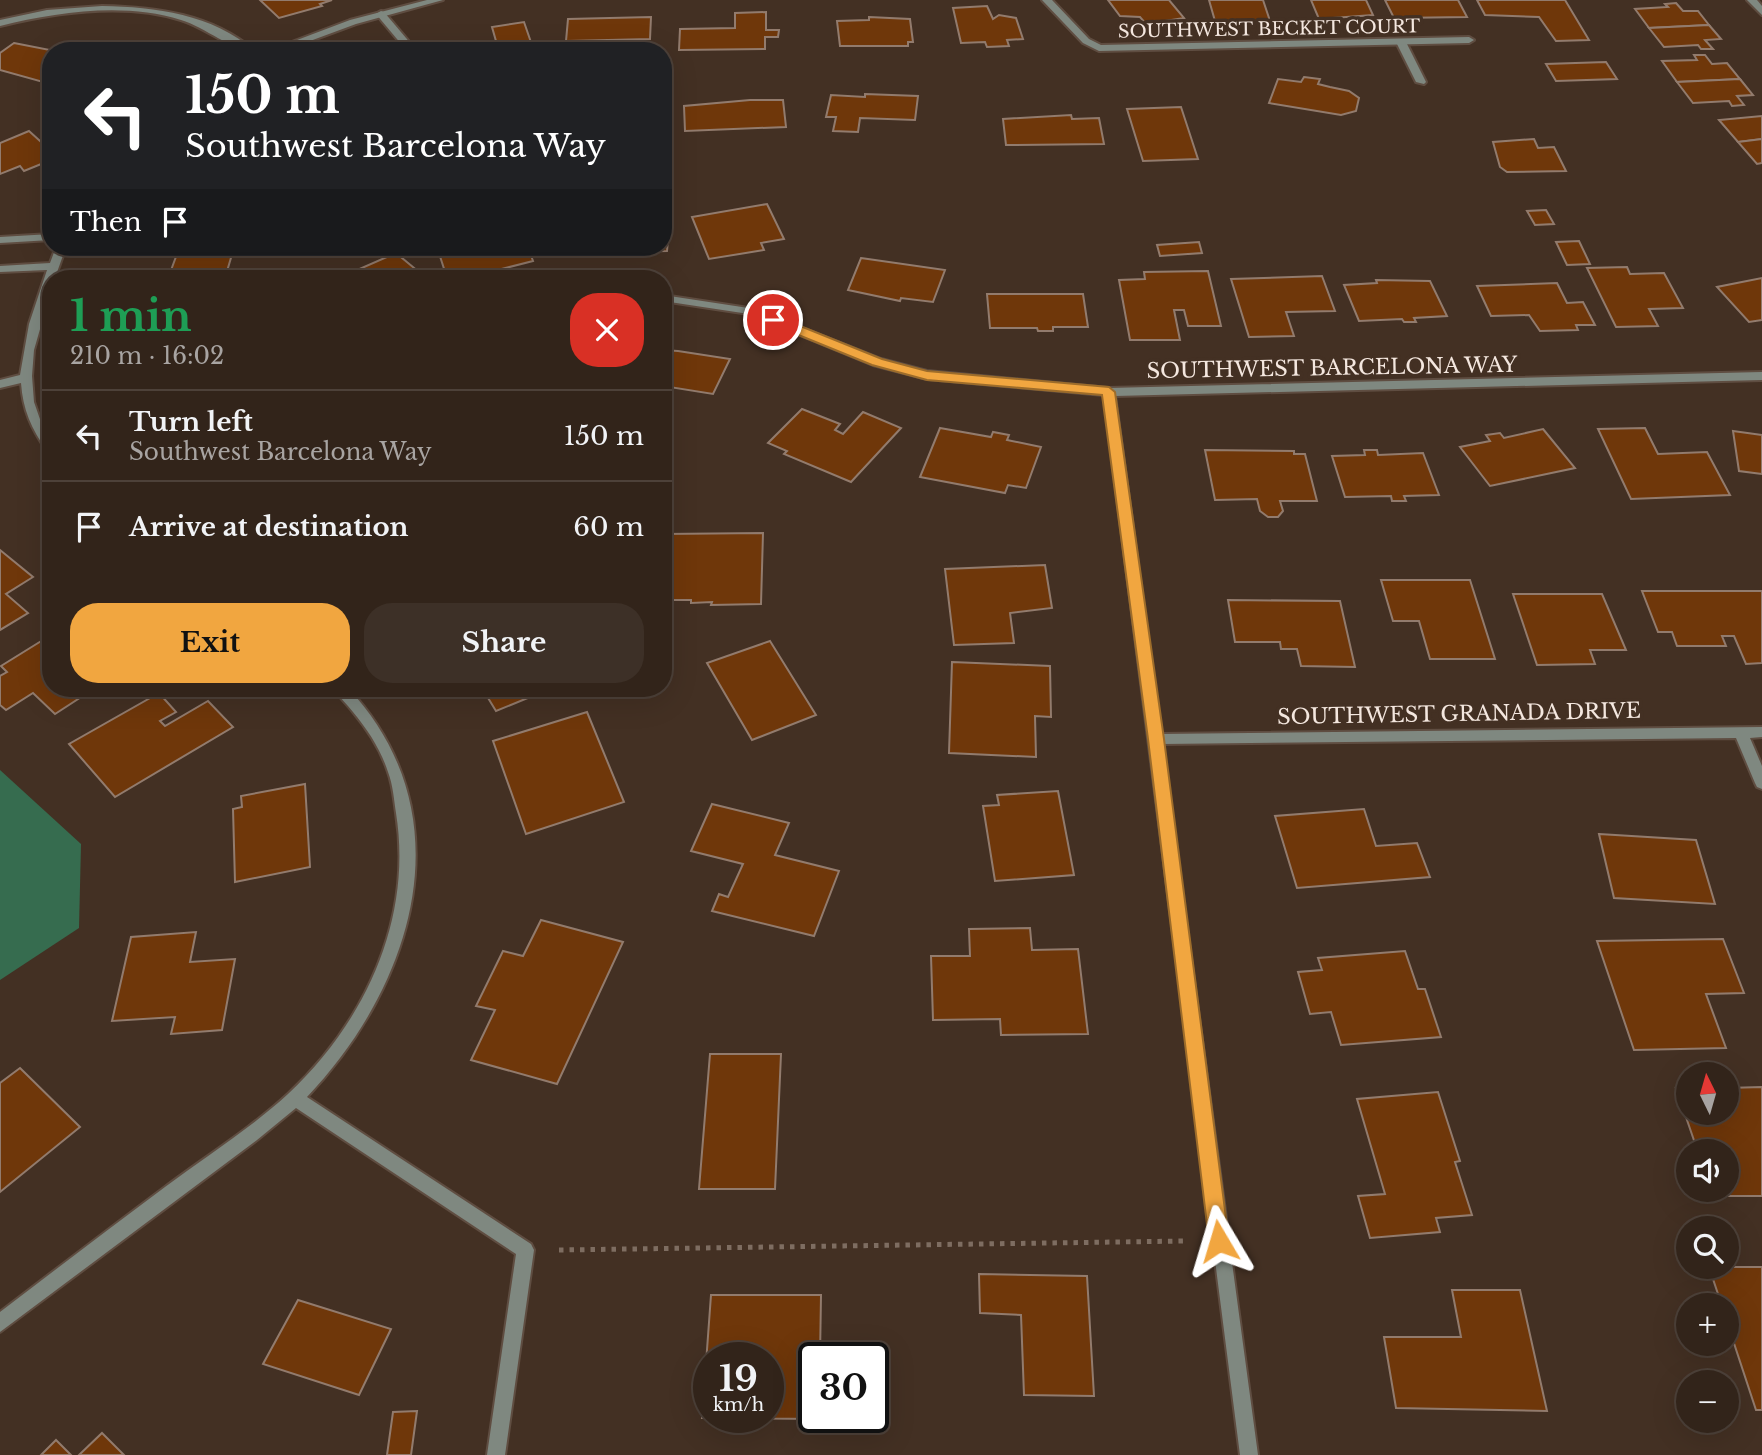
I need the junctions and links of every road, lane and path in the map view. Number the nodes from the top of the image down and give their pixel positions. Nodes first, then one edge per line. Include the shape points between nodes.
1 (438, 0) edge
2 (1047, 0) edge
3 (1752, 0) edge
4 (1762, 12) edge
5 (381, 14) junction
6 (0, 23) edge
7 (1469, 40) dead end
8 (234, 42) edge
9 (299, 42) edge
10 (404, 42) edge
11 (1401, 42) junction
12 (1421, 82) dead end
13 (42, 238) edge
14 (0, 240) edge
15 (58, 256) edge
16 (55, 266) junction
17 (0, 269) edge
18 (54, 270) edge
19 (672, 299) edge
20 (42, 301) edge
21 (1762, 376) edge
22 (20, 379) junction
23 (0, 384) edge
24 (1109, 392) junction
25 (42, 440) edge
26 (349, 697) edge
27 (1741, 733) junction
28 (1762, 733) edge
29 (1156, 739) junction
30 (1762, 783) edge
31 (295, 1098) junction
32 (1219, 1241) junction
33 (525, 1250) junction
34 (0, 1323) edge
35 (496, 1455) edge
36 (1249, 1455) edge

1 - 5 street
2 - 11 street, SOUTHWEST BECKET COURT via 1086,41 1099,48
3 - 4 street
5 - 9 street
5 - 10 street
6 - 8 street via 42,13 137,10 201,23
7 - 11 street, SOUTHWEST BECKET COURT
11 - 12 street
13 - 14 street
15 - 16 street
16 - 17 street
16 - 18 street
19 - 24 street, SOUTHWEST BARCELONA WAY via 751,311 877,362 927,375
20 - 22 street
21 - 24 street, SOUTHWEST BARCELONA WAY
22 - 23 street
22 - 25 street via 22,403
24 - 29 street
26 - 31 street via 363,712 395,771 408,835 408,890 389,960 367,1002 332,1055
27 - 28 street, SOUTHWEST GRANADA DRIVE
27 - 29 street, SOUTHWEST GRANADA DRIVE
27 - 30 street
29 - 32 street
31 - 33 street
31 - 34 street
32 - 33 path
32 - 36 street
33 - 35 street

